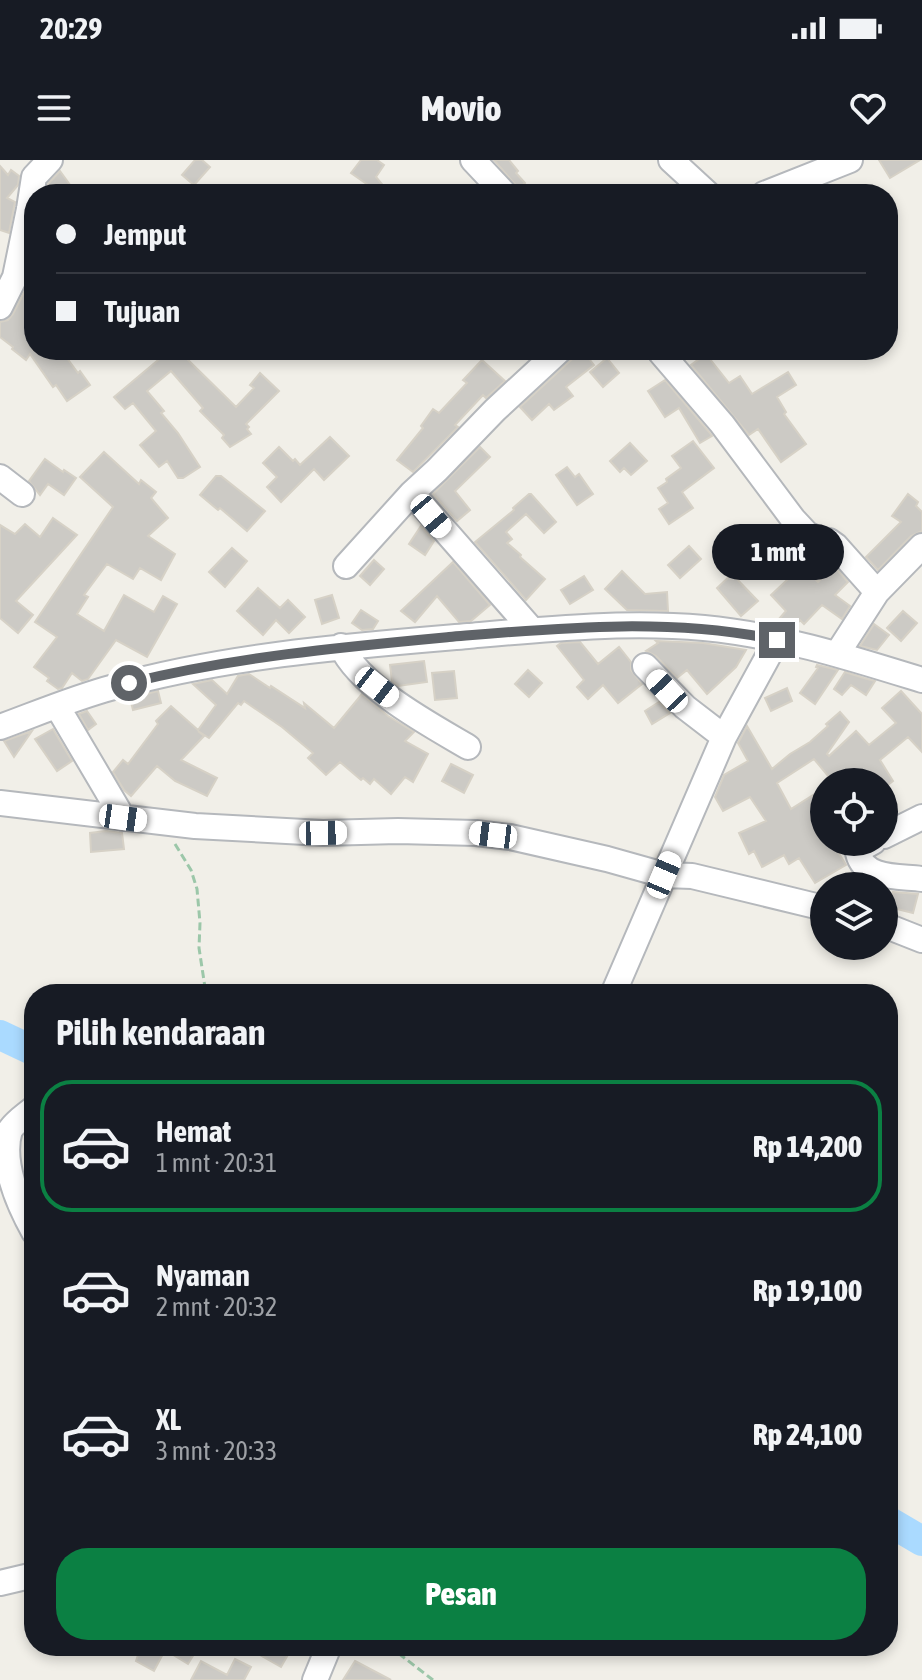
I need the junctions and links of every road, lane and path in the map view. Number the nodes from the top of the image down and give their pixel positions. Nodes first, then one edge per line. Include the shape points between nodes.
1 (473, 160) edge
2 (671, 160) edge
3 (850, 160) edge
4 (496, 184) edge
5 (697, 184) edge
6 (789, 184) edge
7 (24, 236) edge
8 (17, 269) edge
9 (0, 307) edge
10 (549, 360) edge
11 (667, 360) edge
12 (0, 477) edge
13 (412, 493) junction
14 (22, 494) dead end
15 (922, 546) edge
16 (346, 566) dead end
17 (877, 592) junction
18 (532, 630) junction
19 (777, 640) junction
20 (341, 646) junction
21 (837, 654) junction
22 (645, 666) dead end
23 (922, 680) edge
24 (57, 706) junction
25 (0, 727) edge
26 (724, 737) junction
27 (468, 747) dead end
28 (0, 803) edge
29 (922, 817) edge
30 (123, 818) junction
31 (163, 824) junction
32 (898, 829) edge
33 (664, 875) junction
34 (898, 876) edge
35 (922, 879) edge
36 (810, 905) edge
37 (898, 931) edge
38 (922, 940) edge
39 (204, 984) edge
40 (617, 984) edge
41 (24, 1118) edge
42 (24, 1212) edge
43 (24, 1577) edge
44 (0, 1583) edge
45 (325, 1656) edge
46 (402, 1656) edge
47 (315, 1680) edge
48 (433, 1680) edge

1 - 4 street
2 - 5 street
3 - 6 street
7 - 8 street
8 - 9 street
10 - 13 street
11 - 17 street via 793,519 807,534 836,546
12 - 14 street
13 - 16 street
13 - 18 street
15 - 17 street
17 - 21 street
18 - 19 street via 703,628
18 - 20 street
19 - 21 street
19 - 26 street
20 - 24 street via 175,672
20 - 27 street via 360,674 411,714
21 - 23 street
22 - 26 street
24 - 25 street
24 - 30 street
26 - 33 street
28 - 30 street
29 - 32 street
30 - 31 street
31 - 33 street via 323,833 476,833
31 - 39 path via 197,889
33 - 36 street via 692,876
33 - 40 street
34 - 35 street
37 - 38 street
41 - 42 street via 9,1132 4,1165
43 - 44 street
45 - 47 street
46 - 48 path

